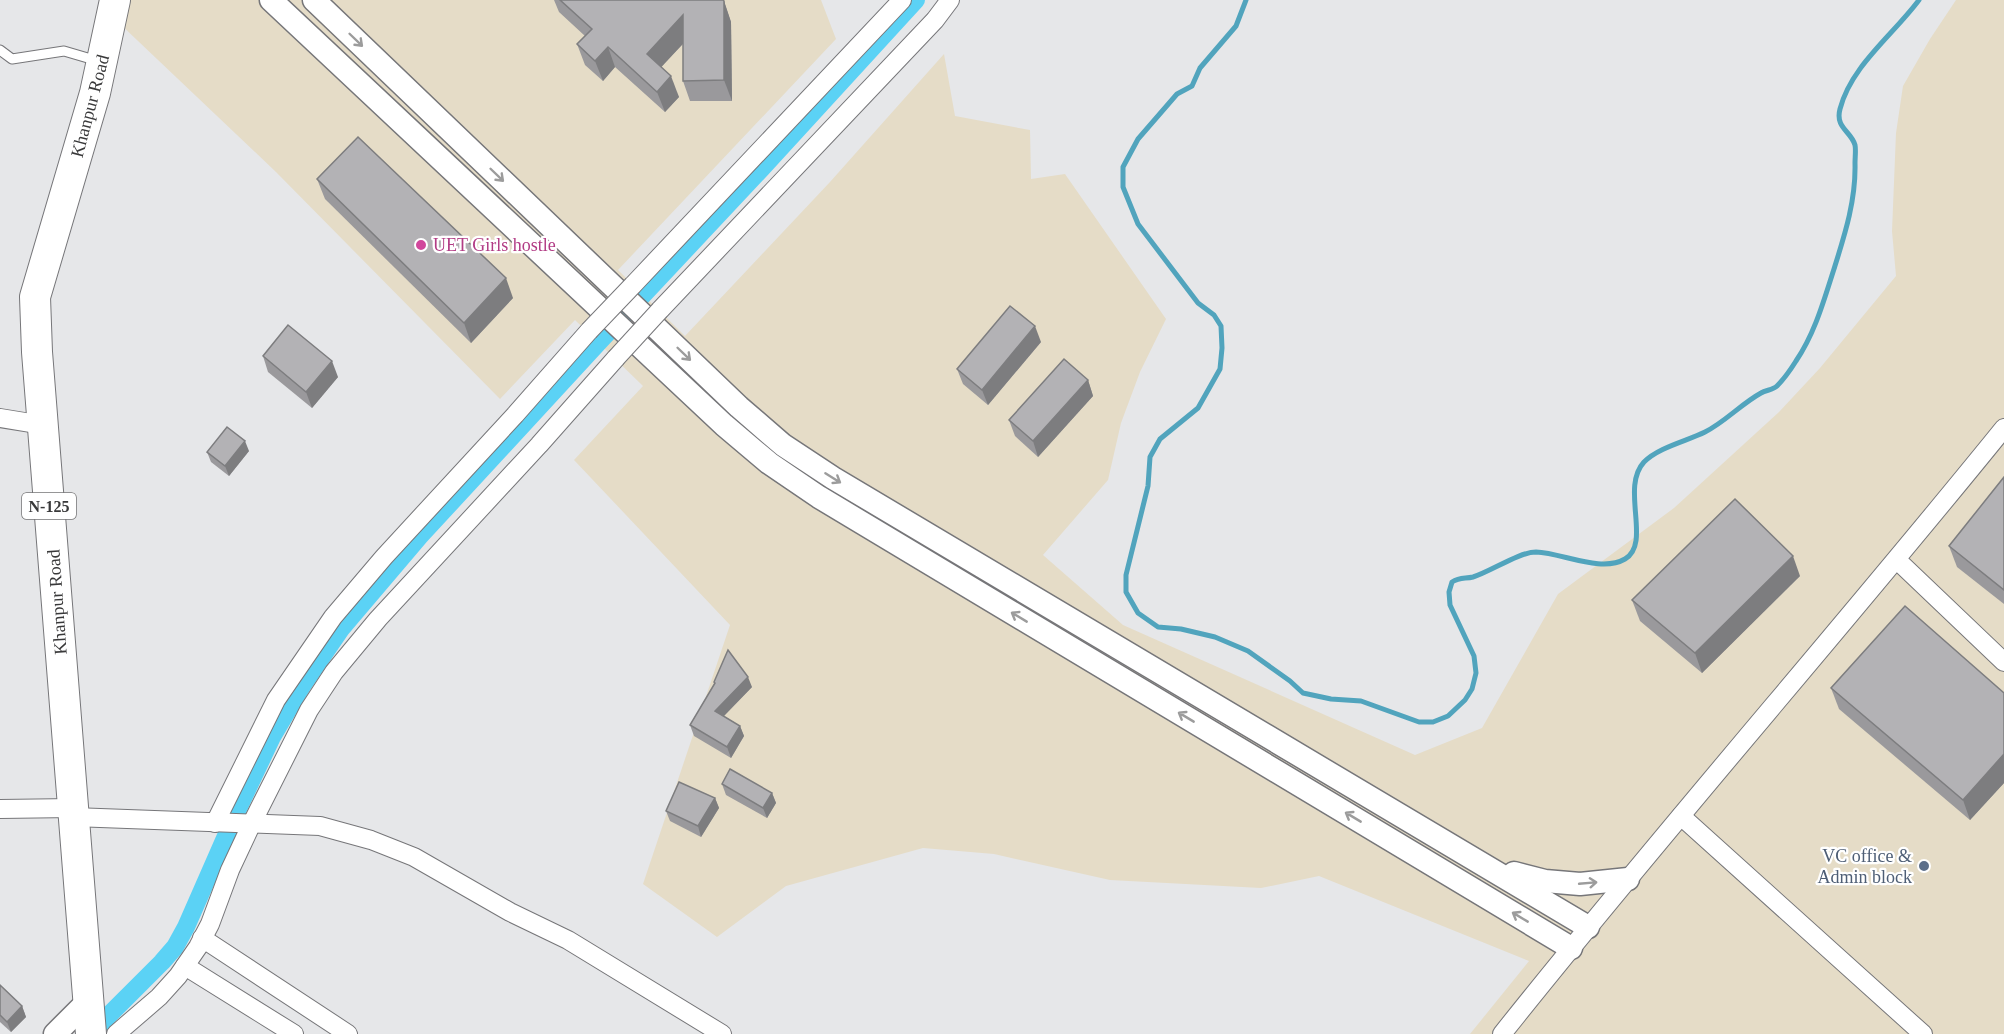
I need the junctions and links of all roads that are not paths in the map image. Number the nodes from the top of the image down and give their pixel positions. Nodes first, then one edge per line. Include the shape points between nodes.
1 (116, 0) edge
2 (271, 0) edge
3 (314, 0) edge
4 (902, 0) edge
5 (950, 0) edge
6 (0, 50) edge
7 (103, 62) junction
8 (0, 418) edge
9 (43, 425) junction
10 (2004, 428) edge
11 (1897, 560) junction
12 (2004, 662) edge
13 (0, 809) edge
14 (73, 813) junction
15 (1681, 816) junction
16 (234, 823) junction
17 (1489, 866) junction
18 (1628, 879) junction
19 (1588, 927) junction
20 (202, 938) junction
21 (1571, 948) junction
22 (185, 966) junction
23 (90, 1019) edge
24 (55, 1034) edge
25 (116, 1034) edge
26 (294, 1034) edge
27 (348, 1034) edge
28 (722, 1034) edge
29 (1502, 1034) edge
30 (1923, 1034) edge

1 - 7 highway, Khanpur Road / N-125
21 -> 2 street via 819,497 769,463
3 -> 17 street via 783,445
4 - 16 street, bridge via 589,331 333,616 276,700
5 - 16 street, bridge via 378,619 334,672
6 - 7 lane via 12,59 64,51
7 - 9 highway, Khanpur Road / N-125 via 35,297
8 - 9 street
9 - 14 highway, Khanpur Road / N-125
10 - 11 street
11 - 12 street
11 - 15 street
13 - 14 street
14 - 16 street
14 - 23 highway, Khanpur Road / N-125
15 - 18 street
15 - 30 street
16 - 20 street
16 - 28 street via 320,826 414,857 568,940
17 -> 18 street via 1545,881 1580,884
17 - 19 street
18 - 19 street
19 - 21 street
20 - 22 street
20 - 27 street
21 - 29 street
22 - 25 street via 159,997
22 - 26 street
23 - 24 street

